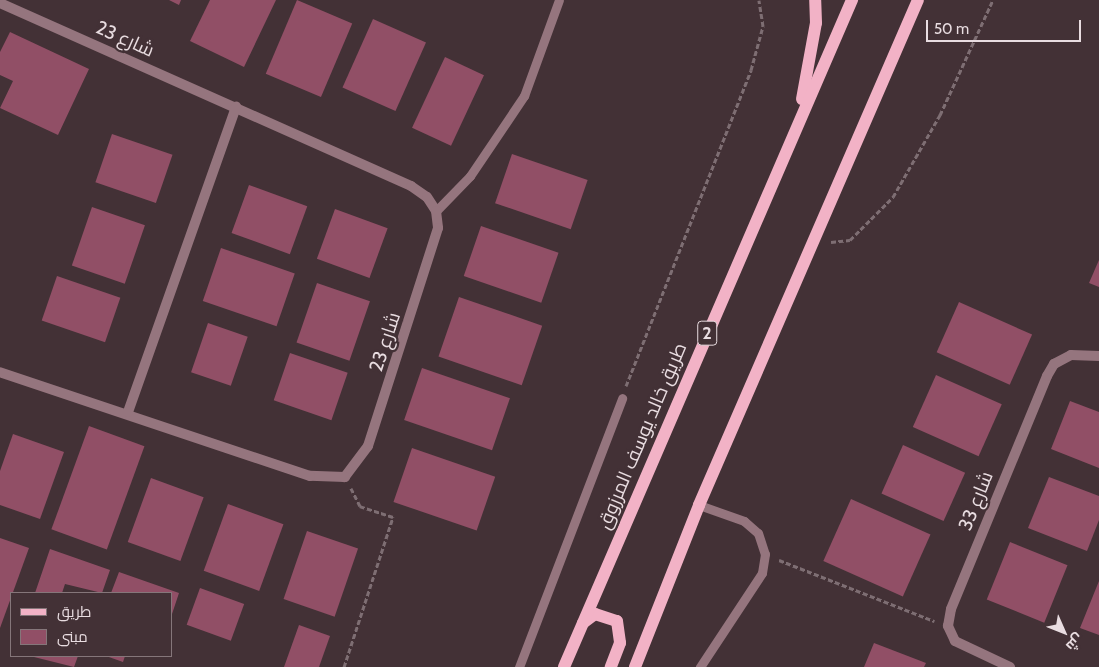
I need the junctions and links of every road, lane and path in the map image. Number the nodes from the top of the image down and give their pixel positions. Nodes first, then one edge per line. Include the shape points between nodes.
1 (559, 0) edge
2 (759, 0) edge
3 (815, 0) edge
4 (852, 0) edge
5 (918, 0) edge
6 (992, 0) edge
7 (0, 3) edge
8 (236, 108) junction
9 (797, 123) junction
10 (436, 211) junction
11 (811, 244) junction
12 (1099, 356) edge
13 (0, 372) edge
14 (622, 398) joint
15 (128, 412) junction
16 (345, 476) junction
17 (699, 504) junction
18 (765, 554) junction
19 (948, 626) junction
20 (579, 630) junction
21 (344, 667) edge
22 (519, 667) edge
23 (564, 667) edge
24 (611, 667) edge
25 (635, 667) edge
26 (700, 667) edge
27 (1010, 667) edge

1 - 10 lane via 524,96 470,176
2 - 14 path via 763,26 751,70
3 - 9 main road via 816,23
4 - 9 main road, طريق خالد يوسف المرزوق / 2
5 - 11 main road
6 - 11 path via 940,115 893,198 850,240
7 - 8 street, شارع 23
8 - 10 street, شارع 23 via 411,186 427,196
8 - 15 street
9 - 20 main road, طريق خالد يوسف المرزوق / 2
10 - 16 street, شارع 23 via 434,250 368,446
11 - 17 main road
12 - 19 street, شارع 33 via 1071,355 1054,364 1047,376 950,609
13 - 15 street
14 - 22 lane
15 - 16 street via 310,476
16 - 21 path via 360,506 393,517
17 - 18 lane via 744,521 758,533
17 - 25 main road
18 - 19 path
18 - 26 lane via 762,573
19 - 27 street via 955,641
20 - 23 main road, طريق خالد يوسف المرزوق / 2
20 - 24 main road via 595,614 617,621 620,643

